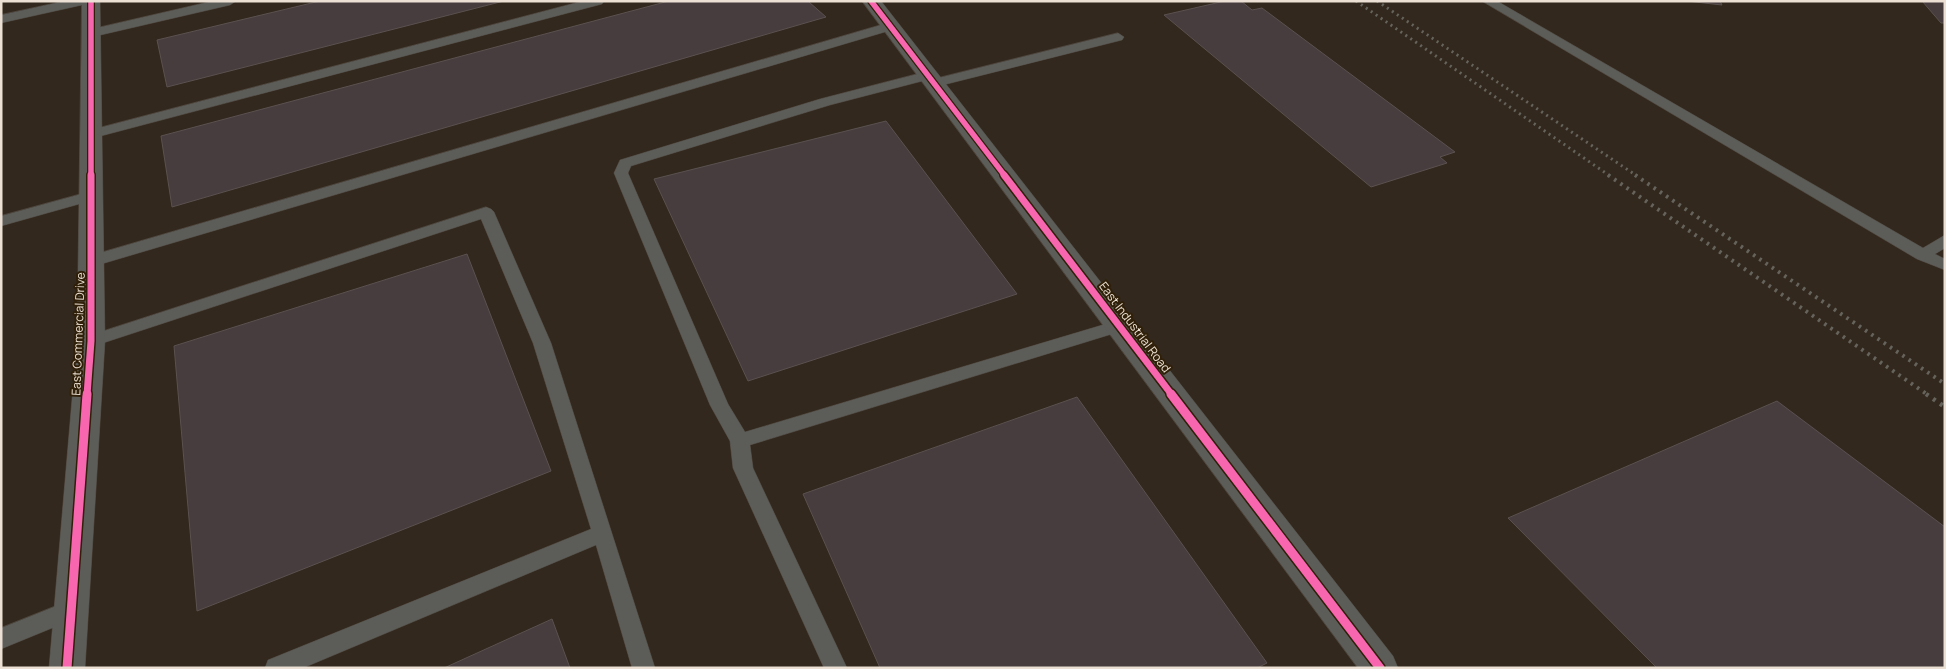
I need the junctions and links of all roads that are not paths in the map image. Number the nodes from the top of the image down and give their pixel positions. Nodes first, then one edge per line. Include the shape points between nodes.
1 (82, 1) edge
2 (91, 1) edge
3 (230, 1) edge
4 (598, 1) edge
5 (871, 1) edge
6 (1488, 1) edge
7 (1, 19) edge
8 (891, 26) junction
9 (92, 33) junction
10 (1118, 37) dead end
11 (932, 79) junction
12 (92, 134) junction
13 (92, 196) junction
14 (1, 221) edge
15 (1945, 240) edge
16 (1924, 255) junction
17 (92, 261) junction
18 (1945, 265) edge
19 (1119, 326) junction
20 (91, 341) junction
21 (740, 441) junction
22 (603, 533) junction
23 (71, 610) junction
24 (1, 639) edge
25 (67, 668) edge
26 (276, 668) edge
27 (644, 668) edge
28 (836, 668) edge
29 (1380, 668) edge

1 - 7 lane
2 - 9 street, East Commercial Drive
3 - 9 lane
4 - 12 lane
5 - 8 street, East Industrial Road
6 - 16 lane
8 - 11 street, East Industrial Road
8 - 17 lane
9 - 12 street, East Commercial Drive
10 - 11 lane
11 - 19 street, East Industrial Road
11 - 21 lane via 825,102 625,163 620,173 719,405
12 - 13 street, East Commercial Drive
13 - 14 lane
13 - 17 street, East Commercial Drive
15 - 16 lane
16 - 18 lane
17 - 20 street, East Commercial Drive
19 - 21 lane
19 - 29 street, East Industrial Road
20 - 22 lane via 486,212 542,342
20 - 23 street, East Commercial Drive
21 - 28 lane via 743,468
22 - 26 lane
22 - 27 lane
23 - 24 lane
23 - 25 street, East Commercial Drive

